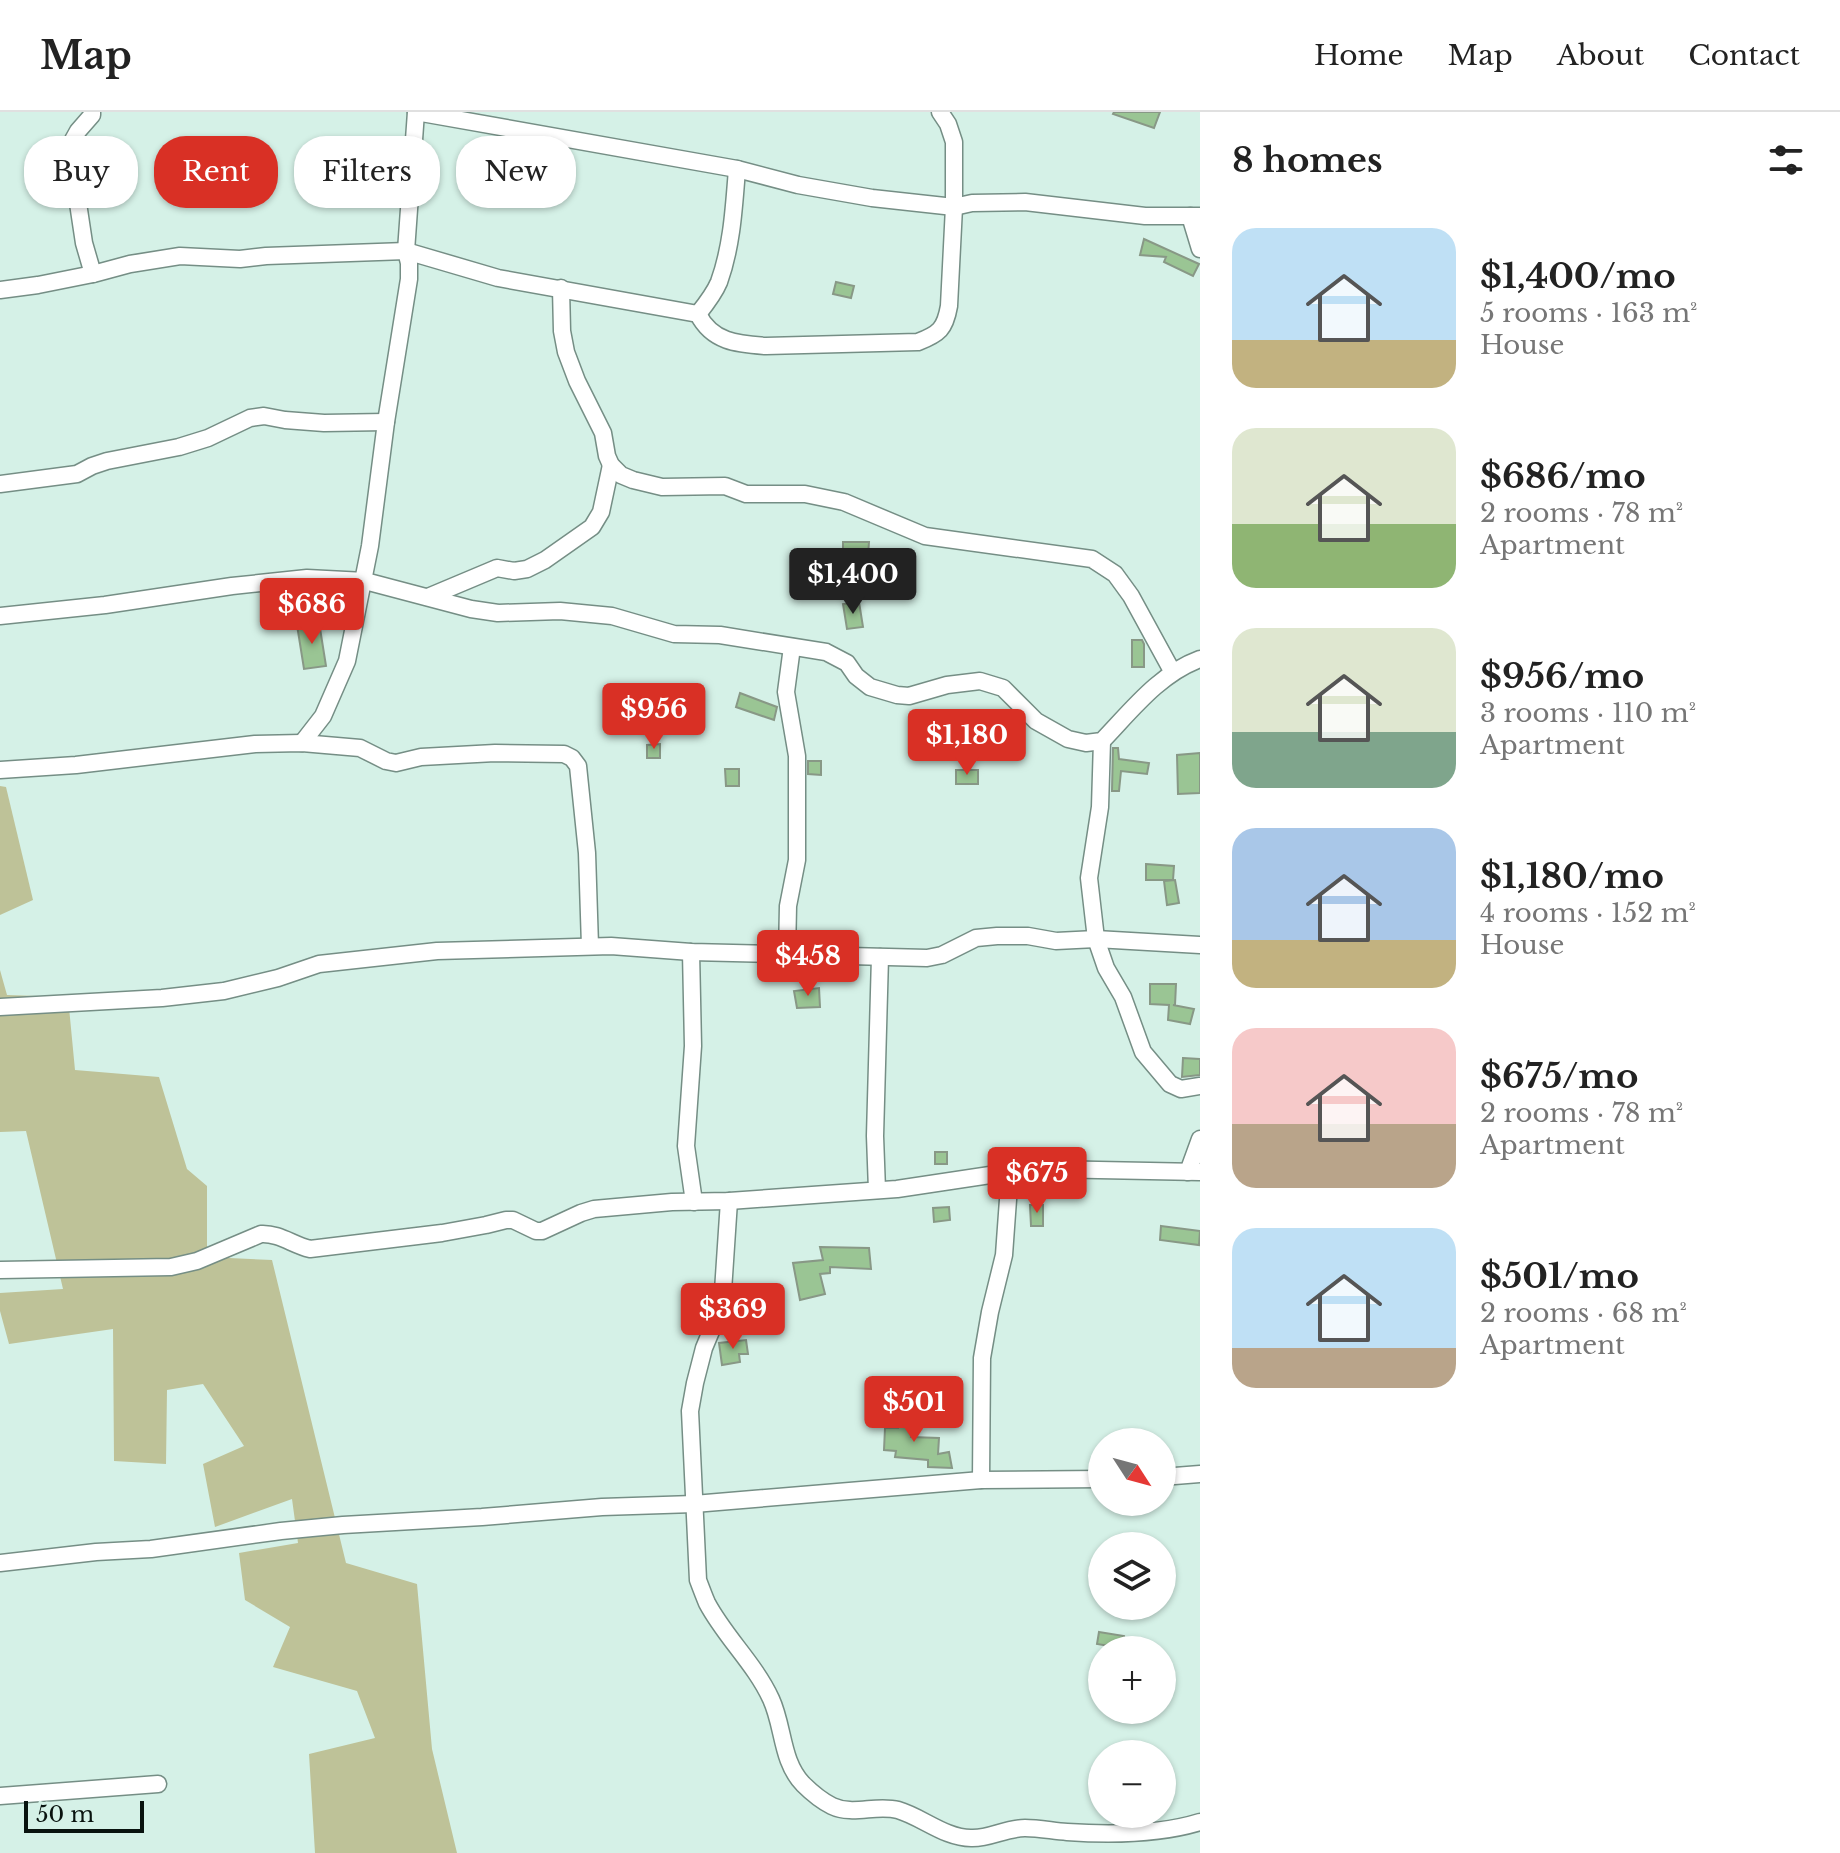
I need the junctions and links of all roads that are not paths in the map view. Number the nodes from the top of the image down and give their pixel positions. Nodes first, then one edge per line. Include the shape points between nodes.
1 (92, 112) edge
2 (416, 112) edge
3 (940, 112) edge
4 (737, 169) junction
5 (954, 207) junction
6 (1195, 216) edge
7 (1200, 249) edge
8 (406, 251) junction
9 (93, 274) junction
10 (561, 288) junction
11 (0, 290) edge
12 (698, 314) junction
13 (386, 422) junction
14 (611, 465) junction
15 (0, 484) edge
16 (365, 581) junction
17 (428, 597) junction
18 (0, 616) edge
19 (792, 647) junction
20 (1200, 659) edge
21 (1172, 671) junction
22 (323, 716) junction
23 (1102, 741) junction
24 (302, 743) junction
25 (340, 746) junction
26 (0, 770) edge
27 (1096, 939) junction
28 (1200, 945) edge
29 (590, 946) junction
30 (691, 952) junction
31 (787, 954) junction
32 (880, 957) junction
33 (0, 1007) edge
34 (1200, 1086) edge
35 (1200, 1139) edge
36 (1010, 1172) junction
37 (1194, 1172) edge
38 (877, 1190) junction
39 (729, 1201) junction
40 (694, 1202) junction
41 (0, 1270) edge
42 (1200, 1474) edge
43 (1176, 1476) edge
44 (1088, 1479) edge
45 (981, 1480) junction
46 (694, 1504) junction
47 (0, 1563) edge
48 (158, 1784) dead end
49 (0, 1796) edge
50 (1200, 1822) edge

1 - 9 street via 70,150
2 - 4 street
2 - 8 street
3 - 5 street via 954,142
4 - 5 street via 872,198
4 - 12 street via 733,224 719,282
5 - 6 street via 1025,202 1145,216
5 - 12 street via 946,321 927,339 751,345 712,334
6 - 7 street
8 - 9 street via 240,259 180,256
8 - 10 street via 498,278
8 - 13 street via 409,279
9 - 11 street
10 - 12 street
10 - 14 street via 566,352 603,433
13 - 15 street via 250,418 208,438 107,461 77,474
13 - 16 street
14 - 17 street via 601,512 592,527 527,569 497,568
14 - 21 street via 621,475 662,487 725,486 746,494 805,494 844,502 925,536 1092,559 1115,574 1131,596
16 - 17 street
16 - 18 street via 307,578
16 - 22 street via 347,661
17 - 19 street via 498,613 612,616 674,634 720,635
19 - 23 street via 826,652 847,663 870,687 897,695 980,681 1003,688 1036,721 1068,739
19 - 31 street via 786,692 797,756 797,860 788,906
20 - 21 street
21 - 23 street
22 - 24 street
22 - 25 street
23 - 27 street via 1100,807 1089,878
24 - 25 street
24 - 26 street
25 - 29 street via 396,763 495,753 572,758 578,766 587,853
27 - 28 street
27 - 32 street via 997,936 976,938 927,958
27 - 34 street via 1143,1052 1170,1084 1181,1089
29 - 30 street
29 - 33 street via 437,951 319,964 224,991
30 - 31 street
30 - 40 street via 693,1046 686,1146
31 - 32 street
32 - 38 street
35 - 37 street
36 - 37 street
36 - 38 street
36 - 45 street via 1004,1255 982,1358
38 - 39 street
39 - 40 street
39 - 46 street via 723,1291 690,1411
40 - 41 street via 594,1209 542,1231 506,1220 310,1249 261,1234 171,1267
42 - 43 street
44 - 45 street
45 - 46 street
46 - 47 street via 343,1525
46 - 50 street via 698,1580 708,1603 770,1696 789,1765 830,1805 847,1811 900,1810 972,1838 1024,1828 1109,1833 1176,1829
48 - 49 street

